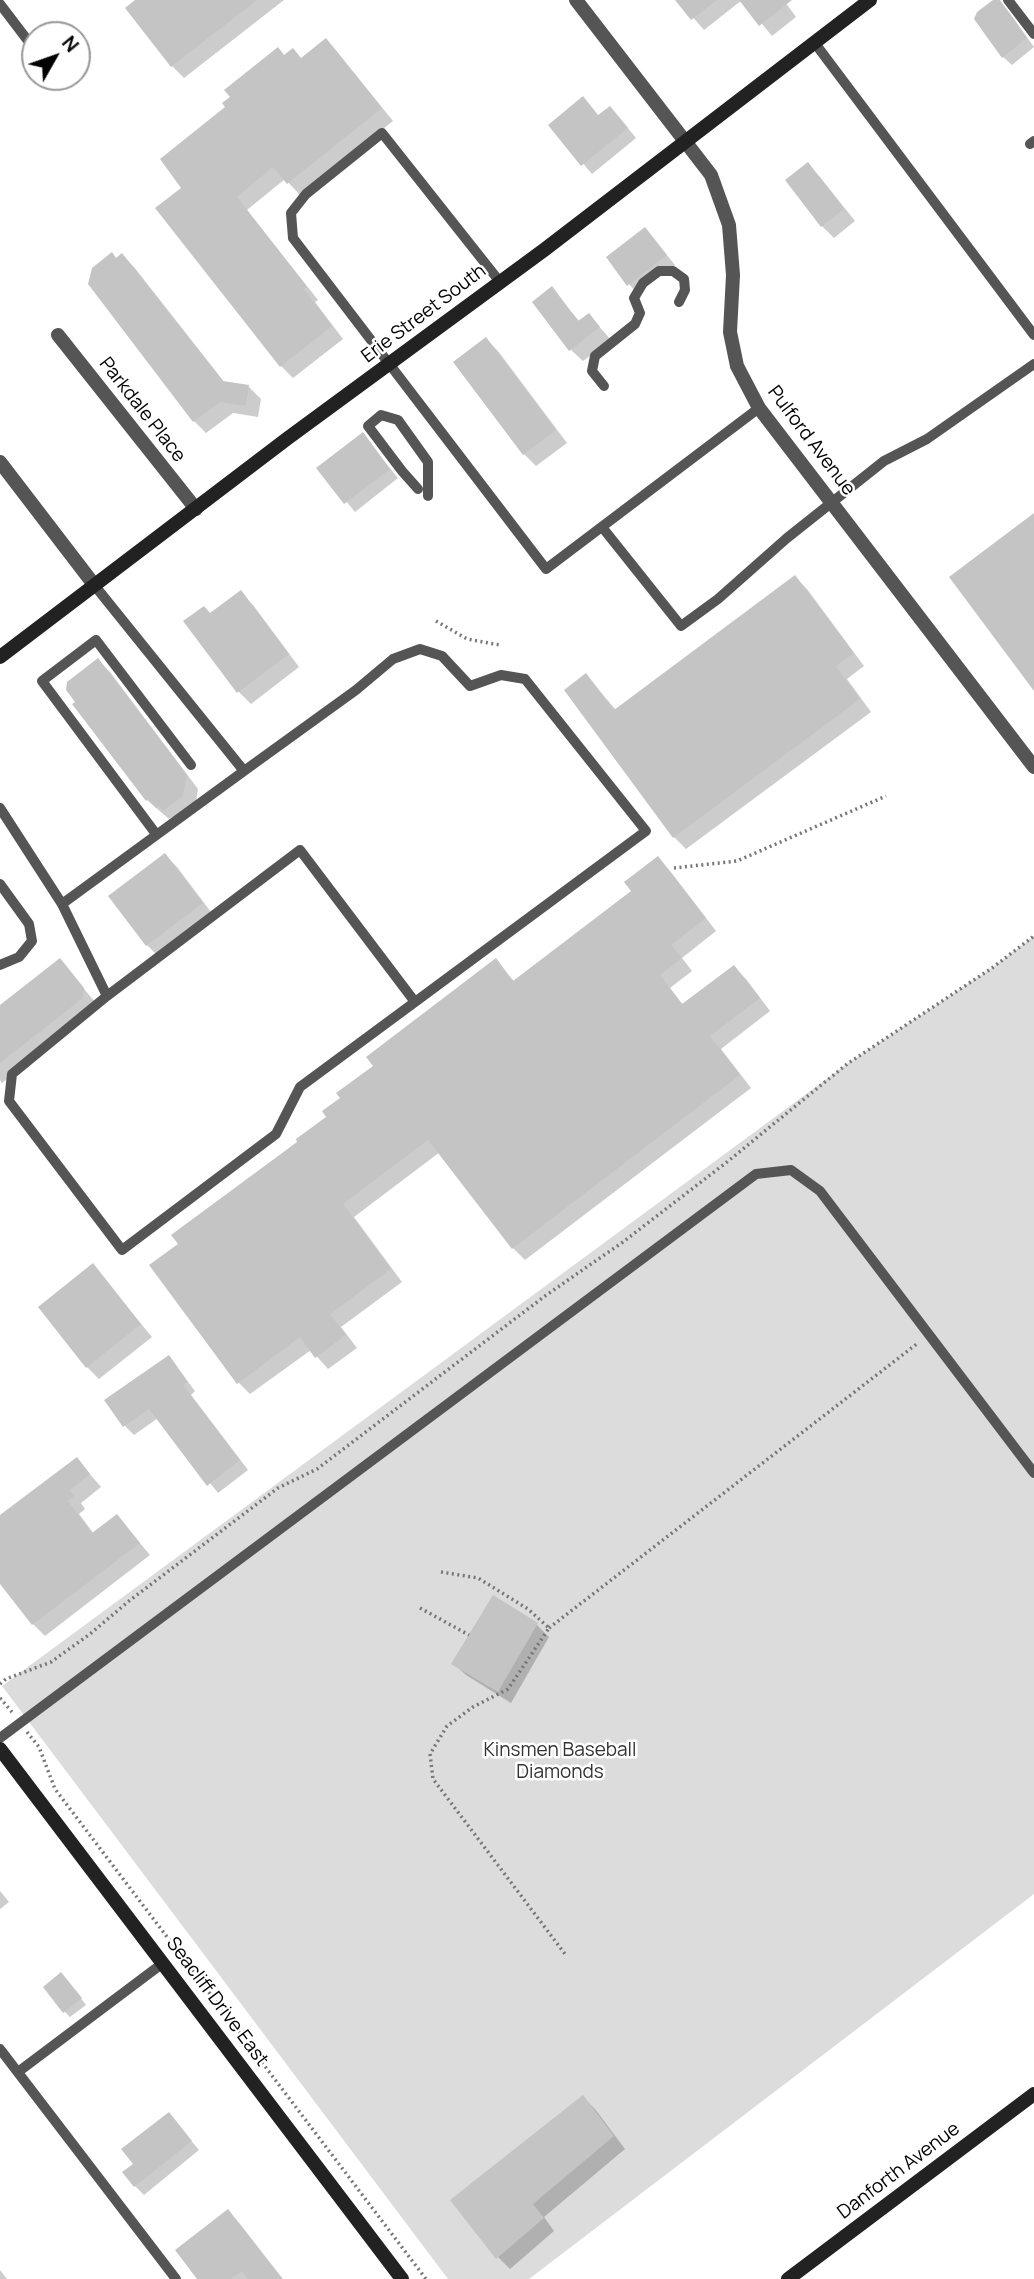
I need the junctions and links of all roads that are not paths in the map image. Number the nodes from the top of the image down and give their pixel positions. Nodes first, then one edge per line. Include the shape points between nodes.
1 (576, 0) edge
2 (870, 0) edge
3 (1008, 0) edge
4 (0, 4) edge
5 (21, 32) edge
6 (1034, 34) edge
7 (814, 43) junction
8 (685, 140) junction
9 (500, 282) junction
10 (679, 302) dead end
11 (58, 335) dead end
12 (1034, 335) edge
13 (391, 363) junction
14 (1034, 364) edge
15 (604, 386) dead end
16 (759, 408) junction
17 (0, 462) edge
18 (418, 489) dead end
19 (428, 496) dead end
20 (832, 502) junction
21 (196, 509) junction
22 (602, 527) junction
23 (95, 586) junction
24 (0, 657) edge
25 (191, 765) dead end
26 (1034, 767) edge
27 (244, 771) junction
28 (0, 808) edge
29 (156, 834) junction
30 (0, 884) edge
31 (62, 904) junction
32 (0, 965) edge
33 (107, 996) junction
34 (415, 1002) junction
35 (1034, 1473) edge
36 (0, 1738) edge
37 (0, 1749) edge
38 (163, 1963) junction
39 (0, 2049) edge
40 (18, 2073) junction
41 (1034, 2094) edge
42 (177, 2279) edge
43 (402, 2279) edge
44 (788, 2279) edge

1 - 8 street, Pulford Avenue
2 - 7 main road, Erie Street South
3 - 6 lane
4 - 5 lane
7 - 8 main road, Erie Street South
7 - 12 lane
8 - 9 main road, Erie Street South
8 - 16 street, Pulford Avenue via 711,174 729,225 733,275 730,332 737,366
9 - 13 main road, Erie Street South
9 - 13 lane via 382,133 306,194 291,213 293,238
10 - 15 lane via 684,279 673,271 659,271 643,283 634,298 640,313 635,324 595,356 592,370
11 - 21 street, Parkdale Place
13 - 21 main road, Erie Street South
13 - 22 lane via 546,569
14 - 20 lane via 927,439 884,461
16 - 20 street, Pulford Avenue
16 - 22 lane
17 - 23 street
18 - 19 lane via 368,426 382,415 398,420 428,462
20 - 22 lane via 681,626
20 - 26 street, Pulford Avenue
21 - 23 main road, Erie Street South
23 - 24 main road, Erie Street South
23 - 27 lane
25 - 29 lane via 96,640 42,681
27 - 29 lane
27 - 34 lane via 393,659 420,649 442,656 470,686 501,675 525,679 646,831
28 - 31 lane
29 - 31 lane
30 - 32 lane via 29,924 32,941 19,957
31 - 33 lane
33 - 34 lane via 300,850
33 - 34 lane via 12,1074 9,1101 122,1250 276,1134 300,1087
35 - 36 lane via 820,1191 791,1170 756,1174
37 - 38 main road, Seacliff Drive East
38 - 40 lane
38 - 43 main road, Seacliff Drive East
39 - 40 lane
40 - 42 lane
41 - 44 main road, Danforth Avenue

